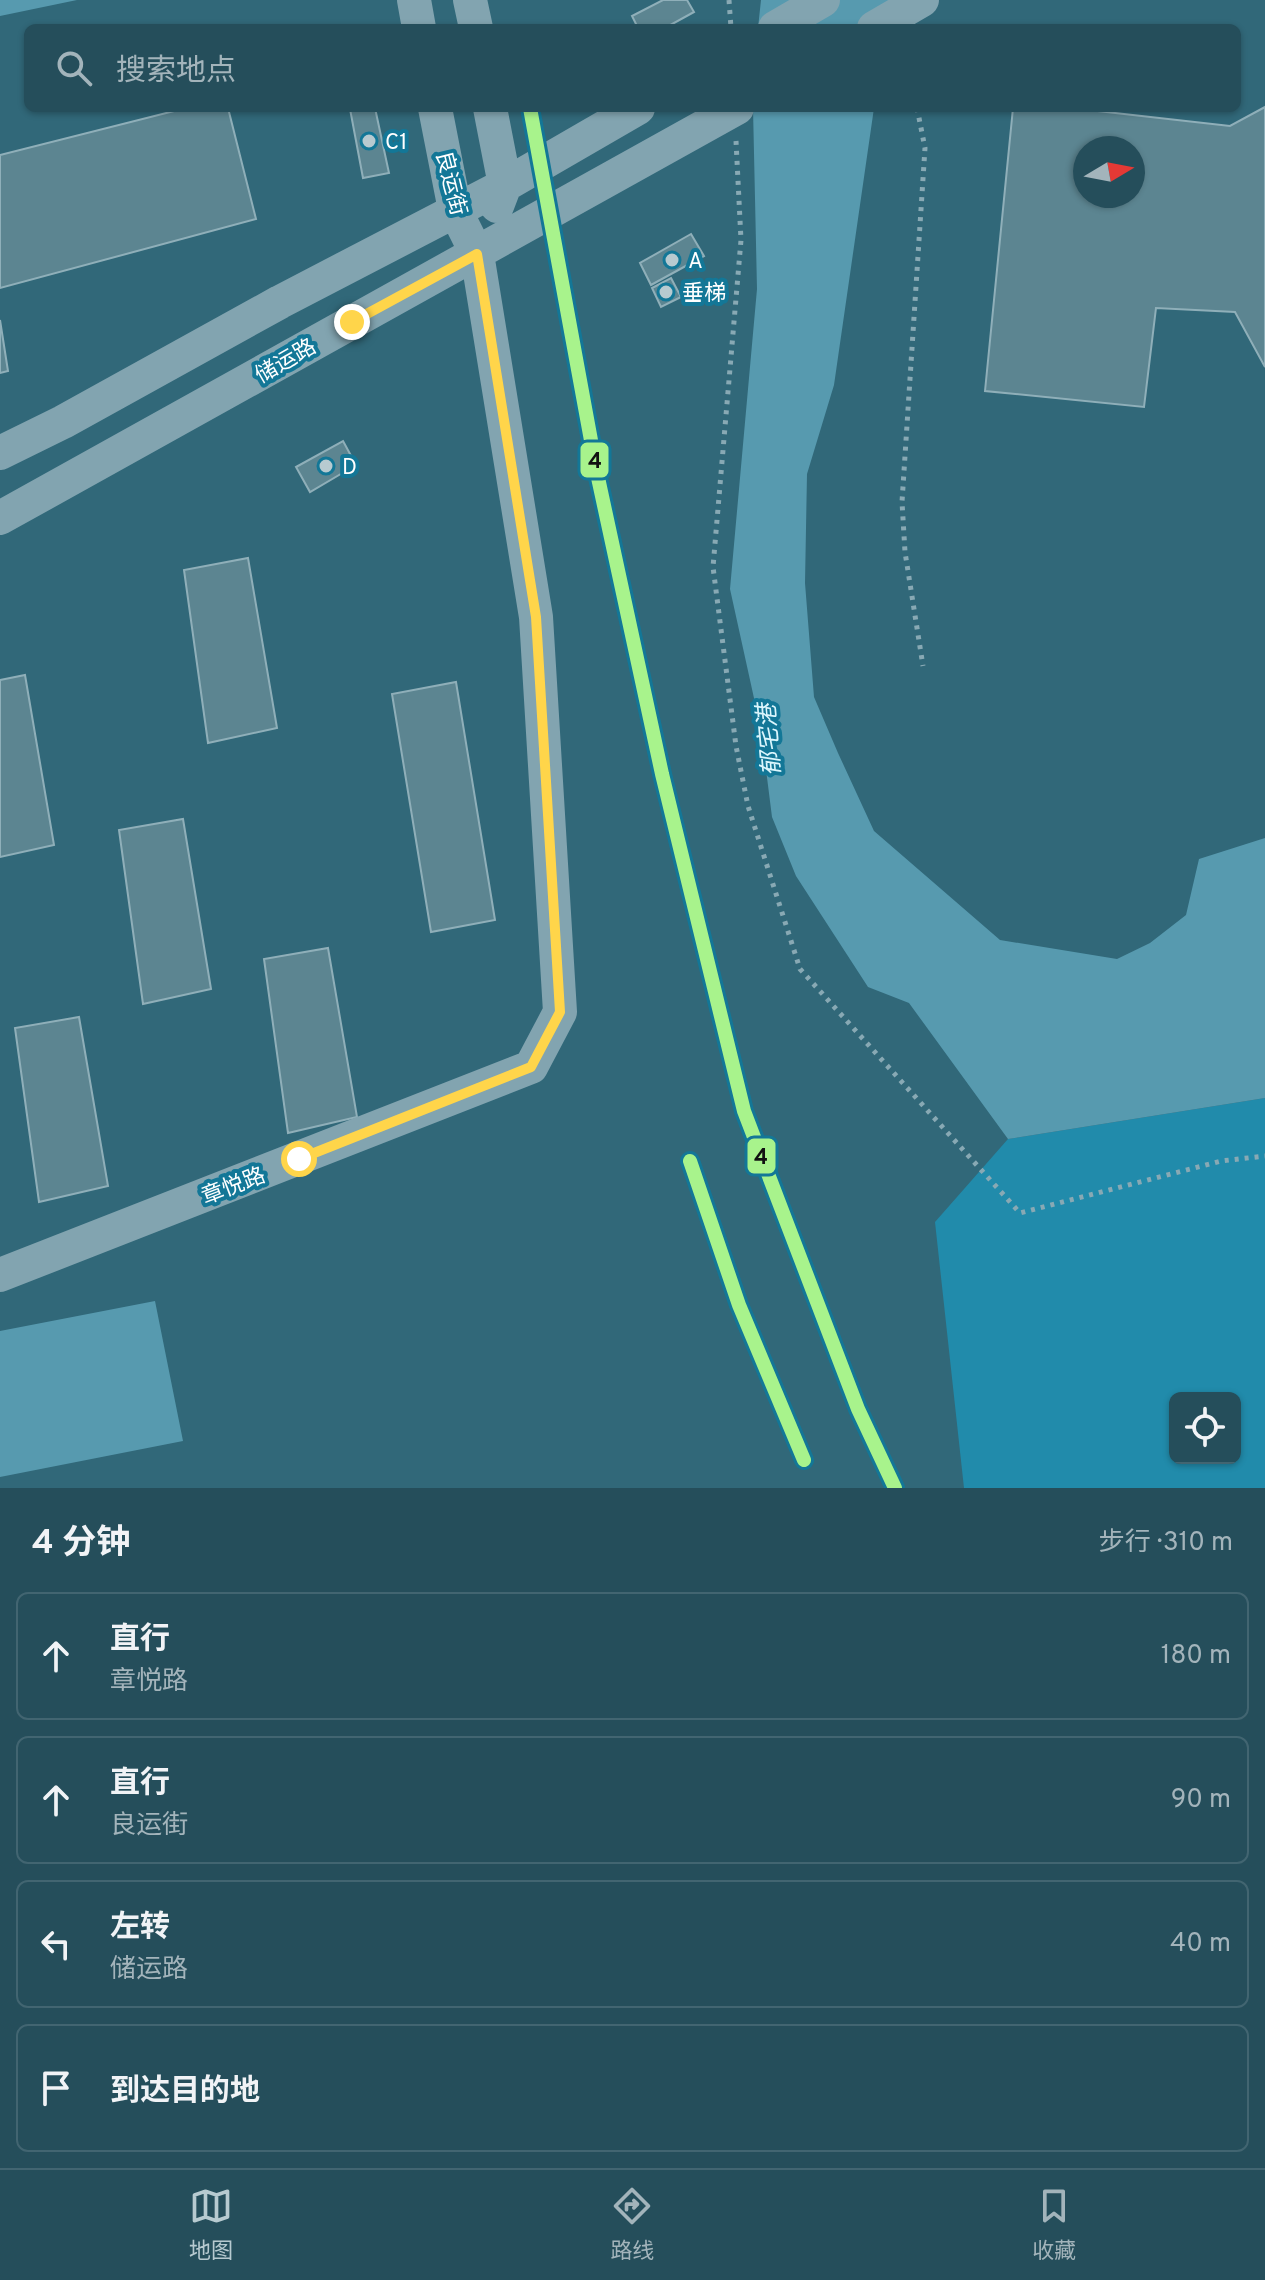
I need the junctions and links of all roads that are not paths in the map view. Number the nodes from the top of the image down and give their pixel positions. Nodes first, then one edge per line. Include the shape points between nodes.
1 (414, 0) edge
2 (470, 0) edge
3 (823, 0) edge
4 (922, 0) edge
5 (418, 24) edge
6 (475, 24) edge
7 (782, 24) edge
8 (881, 24) edge
9 (436, 112) edge
10 (491, 112) edge
11 (631, 112) edge
12 (736, 123) edge
13 (505, 185) junction
14 (455, 210) junction
15 (477, 254) junction
16 (0, 453) edge
17 (0, 518) edge
18 (536, 617) joint
19 (0, 1275) edge

1 - 5 street
2 - 6 street
3 - 7 street
4 - 8 street
9 - 14 street, 良运街
10 - 13 street
11 - 13 street
12 - 15 street, 储运路
13 - 14 street
13 - 15 street, 良运街
14 - 15 street, 良运街
14 - 16 street
15 - 17 street, 储运路
15 - 18 street, 良运街
18 - 19 street, 章悦路 via 560,1012 531,1067

